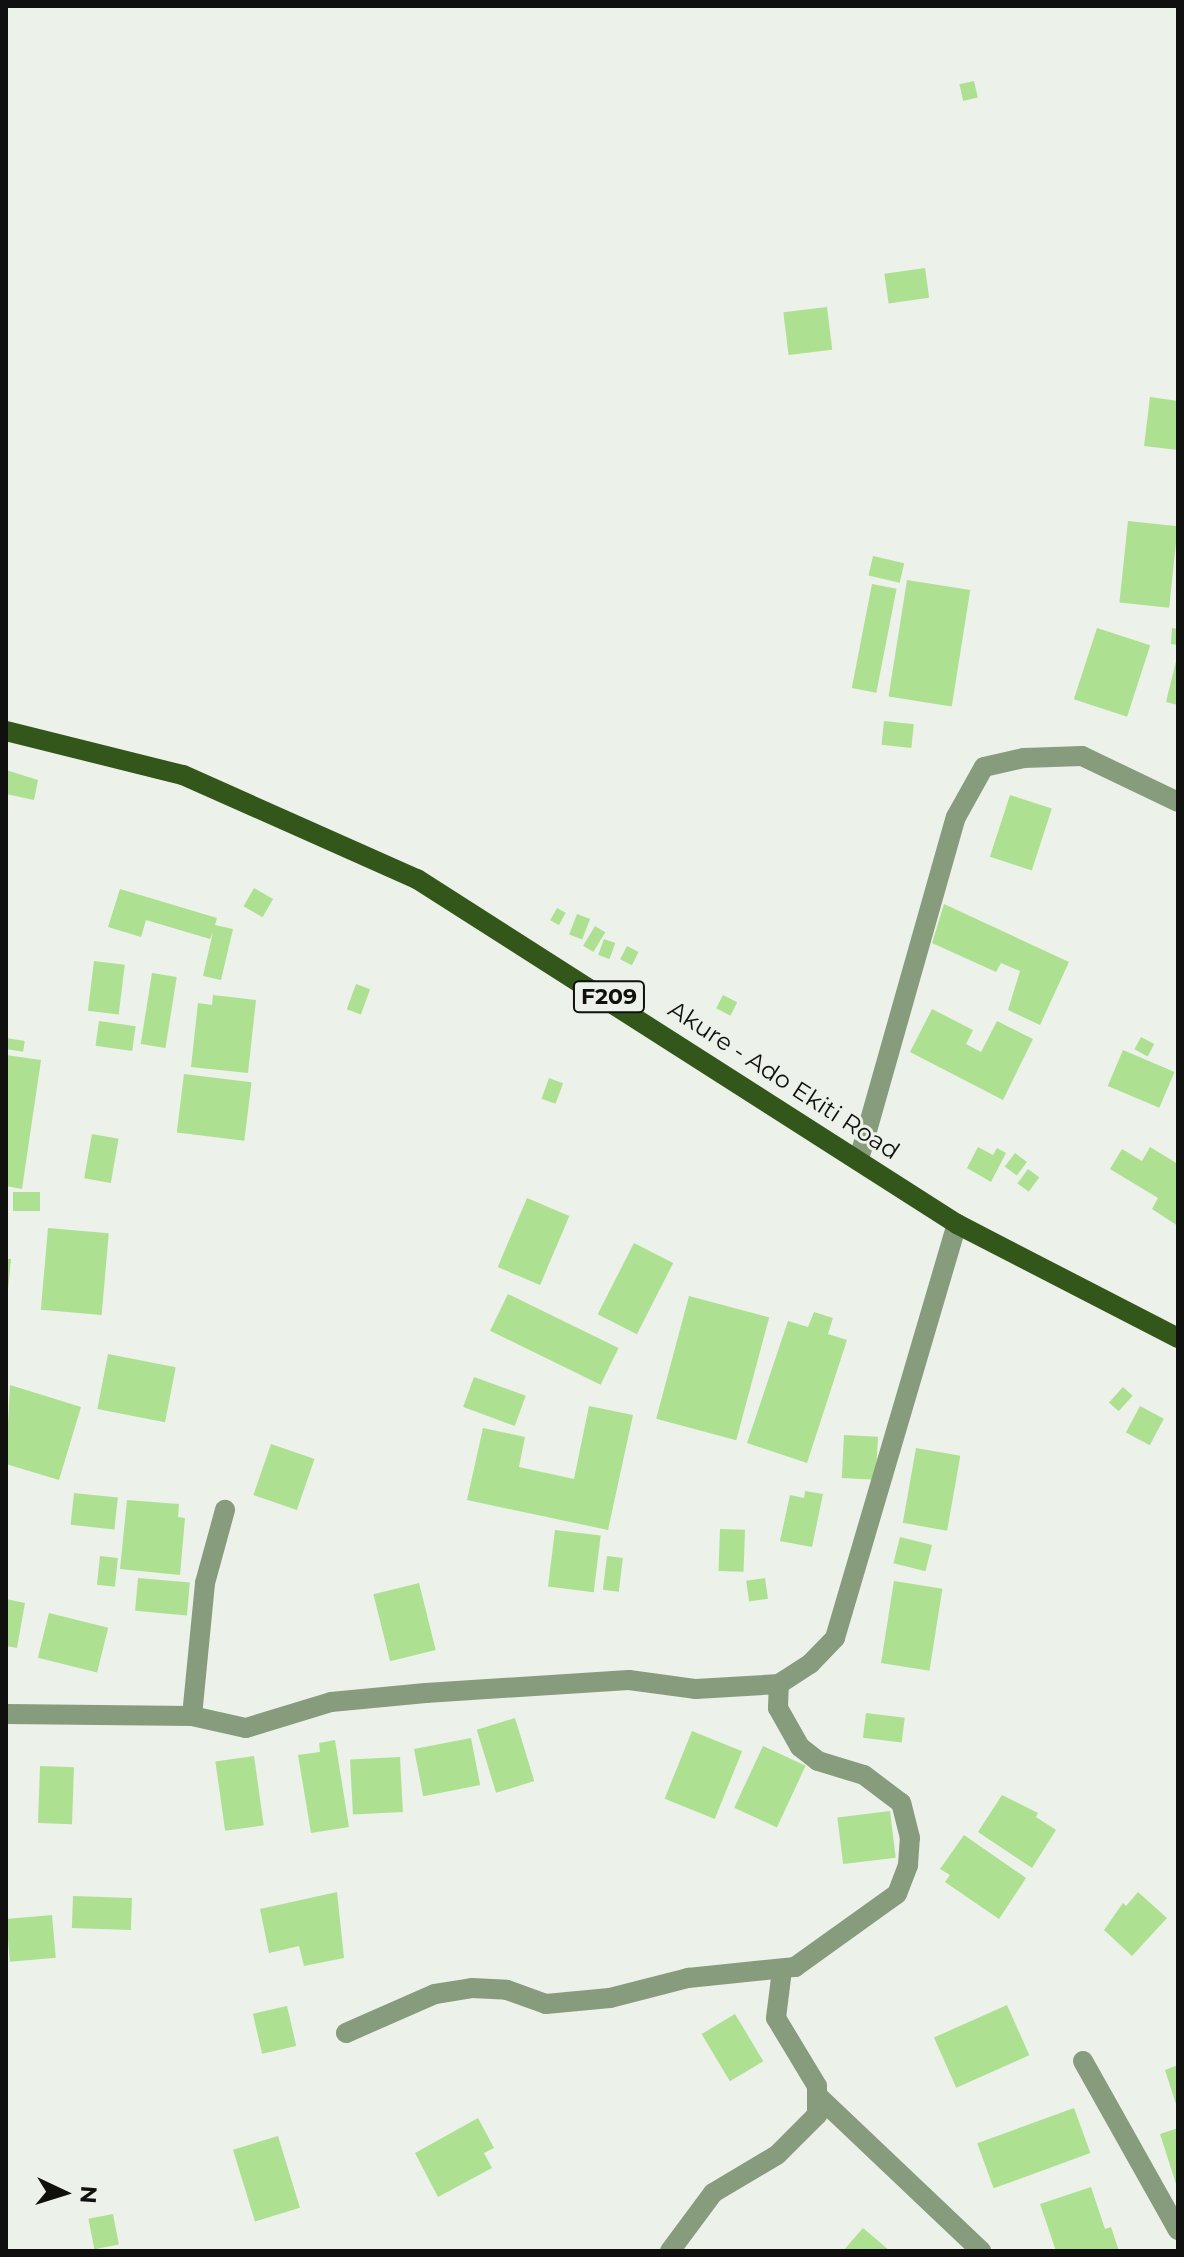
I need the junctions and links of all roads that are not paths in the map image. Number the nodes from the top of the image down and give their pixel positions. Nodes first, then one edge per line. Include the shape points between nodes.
1 (6, 731) edge
2 (1178, 802) edge
3 (859, 1159) junction
4 (957, 1224) junction
5 (1178, 1338) edge
6 (225, 1510) dead end
7 (779, 1684) junction
8 (6, 1714) edge
9 (192, 1716) junction
10 (782, 1970) junction
11 (346, 2033) dead end
12 (1083, 2061) dead end
13 (819, 2097) junction
14 (1178, 2230) edge
15 (670, 2251) edge
16 (981, 2251) edge

1 - 3 main road, Akure - Ado Ekiti Road / F209 via 183,775 417,879
2 - 3 street via 1082,756 1024,758 984,767 956,817
3 - 4 main road, Akure - Ado Ekiti Road / F209
4 - 5 main road, Akure - Ado Ekiti Road / F209
4 - 7 street via 835,1638 810,1664
6 - 9 street via 205,1583
7 - 9 street via 696,1689 629,1680 426,1693 331,1702 246,1728
7 - 10 street via 778,1708 800,1747 818,1761 881,1786 901,1803 910,1838 897,1894 795,1967
8 - 9 street
10 - 11 street via 688,1978 610,1998 546,2004 507,1990 472,1988 435,1994
10 - 13 street via 776,2018
12 - 14 street
13 - 15 street via 817,2115 777,2155 713,2193
13 - 16 street

